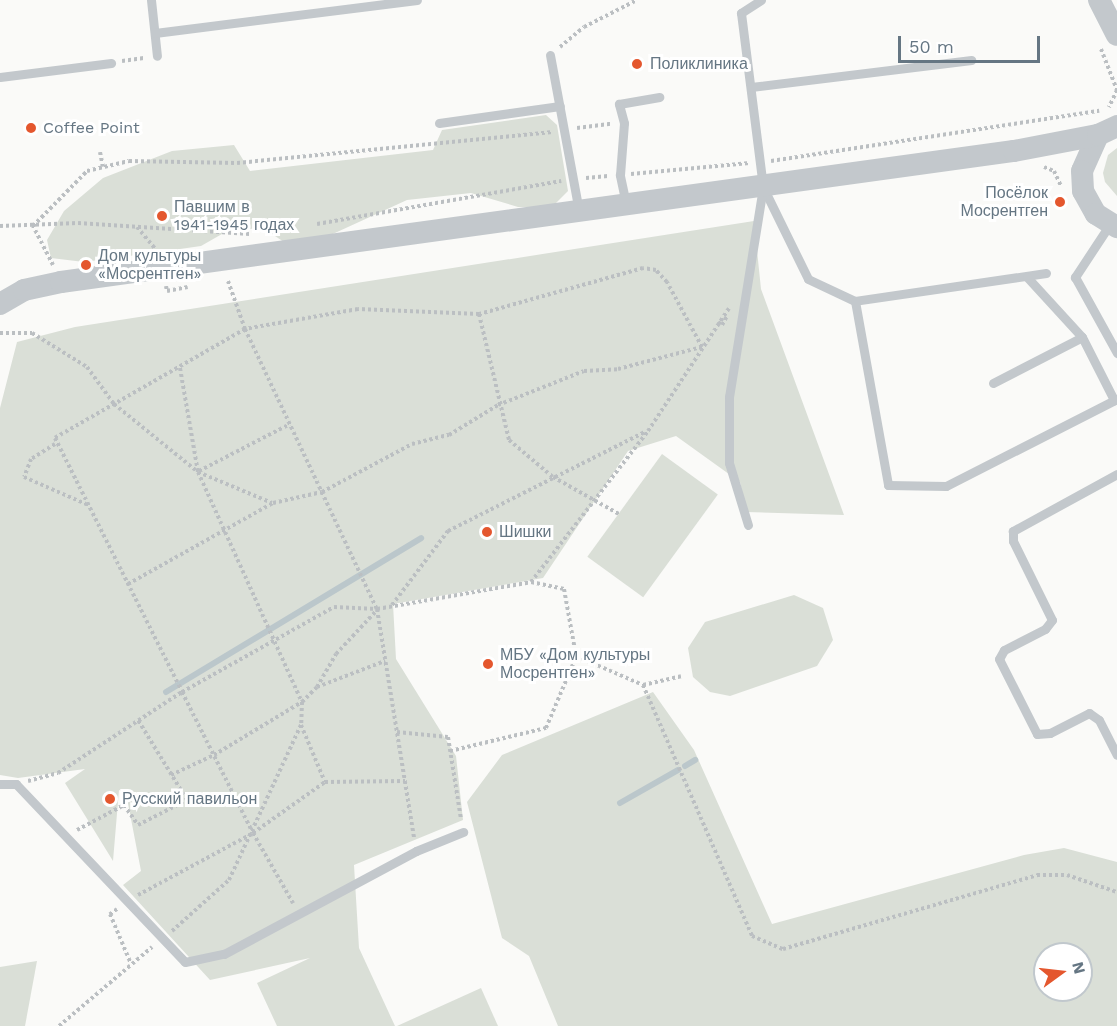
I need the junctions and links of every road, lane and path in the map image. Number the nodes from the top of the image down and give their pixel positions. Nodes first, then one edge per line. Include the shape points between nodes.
1 (151, 0) edge
2 (417, 0) edge
3 (637, 0) edge
4 (761, 0) edge
5 (1099, 0) edge
6 (155, 33) junction
7 (1108, 41) edge
8 (550, 55) joint
9 (157, 56) dead end
10 (135, 59) dead end
11 (971, 60) dead end
12 (125, 61) dead end
13 (111, 63) dead end
14 (0, 77) edge
15 (751, 87) junction
16 (659, 97) dead end
17 (560, 106) junction
18 (439, 123) dead end
19 (624, 123) junction
20 (564, 130) junction
21 (1108, 131) edge
22 (100, 152) dead end
23 (759, 162) junction
24 (103, 167) junction
25 (1037, 167) dead end
26 (620, 176) junction
27 (573, 179) junction
28 (763, 187) junction
29 (1066, 196) dead end
30 (626, 207) junction
31 (579, 214) junction
32 (0, 226) edge
33 (33, 226) junction
34 (305, 226) dead end
35 (1114, 226) edge
36 (258, 234) dead end
37 (1046, 273) dead end
38 (1027, 277) junction
39 (855, 301) junction
40 (0, 304) edge
41 (479, 314) junction
42 (718, 322) dead end
43 (245, 330) junction
44 (0, 333) edge
45 (1082, 338) junction
46 (702, 346) junction
47 (1117, 353) edge
48 (180, 368) junction
49 (993, 383) dead end
50 (1116, 400) edge
51 (114, 404) junction
52 (498, 405) junction
53 (290, 424) junction
54 (648, 431) junction
55 (55, 444) dead end
56 (198, 472) junction
57 (1117, 474) edge
58 (553, 477) junction
59 (322, 492) junction
60 (595, 501) junction
61 (273, 503) junction
62 (88, 505) junction
63 (619, 513) dead end
64 (748, 525) dead end
65 (224, 530) junction
66 (531, 582) junction
67 (128, 584) junction
68 (391, 605) junction
69 (377, 609) junction
70 (273, 638) junction
71 (576, 657) junction
72 (385, 661) junction
73 (681, 676) dead end
74 (644, 685) junction
75 (317, 687) junction
76 (182, 692) junction
77 (302, 702) junction
78 (138, 720) junction
79 (301, 725) junction
80 (397, 732) junction
81 (450, 751) junction
82 (1117, 754) edge
83 (214, 755) junction
84 (171, 775) junction
85 (405, 781) junction
86 (325, 782) junction
87 (16, 783) junction
88 (0, 784) edge
89 (463, 832) joint
90 (253, 833) junction
91 (68, 835) junction
92 (416, 851) junction
93 (1117, 892) edge
94 (128, 900) junction
95 (299, 914) junction
96 (163, 939) junction
97 (131, 964) junction
98 (59, 1026) edge

1 - 6 lane
2 - 6 lane
3 - 8 path via 584,27
4 - 15 lane via 741,13
5 - 7 street
6 - 9 lane
7 - 23 path via 1117,90 1110,107
8 - 17 lane
10 - 12 path
11 - 15 lane
13 - 14 lane
15 - 23 lane
16 - 19 lane via 619,104
17 - 18 lane
17 - 20 lane
19 - 20 path
19 - 26 lane
20 - 24 path via 237,163 129,161
20 - 27 lane
21 - 28 street
21 - 35 street via 1082,171 1081,182 1090,208
22 - 24 path
23 - 26 path
23 - 28 lane
24 - 33 path via 87,171
25 - 29 path via 1054,171
26 - 27 path
26 - 30 lane
27 - 31 lane
27 - 34 path
28 - 30 street
28 - 39 lane via 808,279
28 - 64 lane via 729,397 729,463
30 - 31 street
31 - 40 street via 61,282 24,290
32 - 33 path
33 - 36 path via 78,223
35 - 47 lane via 1075,277
37 - 38 lane
38 - 39 lane
38 - 45 lane
39 - 50 lane via 888,485 946,486
41 - 43 path via 358,309
41 - 46 path via 643,268 656,270 667,282
41 - 52 path
42 - 46 path
43 - 48 path
43 - 53 path
44 - 51 path via 32,333 87,367
45 - 49 lane
45 - 50 lane
46 - 52 path via 618,369 584,371
46 - 54 path
48 - 51 path
48 - 56 path
51 - 56 path
51 - 62 path via 55,438
52 - 58 path via 509,440
52 - 59 path via 448,435 412,444
53 - 56 path
53 - 59 path
54 - 58 path
54 - 60 path
55 - 62 path via 31,459 24,477
56 - 61 path
56 - 65 path
57 - 82 lane via 1013,531 1013,541 1052,620 1046,629 1004,650 999,664 1037,734 1050,733 1089,713 1095,715
58 - 60 path
58 - 68 path via 448,531
59 - 61 path
59 - 69 path
60 - 63 path
60 - 66 path
61 - 65 path
62 - 67 path
65 - 67 path
65 - 70 path
66 - 68 path
66 - 71 path via 564,590
67 - 76 path
68 - 69 path
69 - 70 path via 334,607
69 - 72 path
69 - 75 path via 336,654
70 - 76 path
70 - 77 path
71 - 74 path
71 - 81 path via 546,728
72 - 75 path
72 - 80 path
73 - 74 path
74 - 93 path via 752,936 783,949 1037,875 1067,875
75 - 77 path
76 - 78 path
76 - 83 path
77 - 79 path
77 - 83 path
78 - 84 path
78 - 87 path via 58,773
79 - 86 path
79 - 90 path
80 - 81 path via 448,737
80 - 85 path
81 - 89 path
83 - 84 path
83 - 90 path
84 - 91 path via 187,800 138,825 124,805
85 - 86 path
85 - 92 path
86 - 90 path
87 - 88 lane
87 - 91 lane
89 - 92 lane
90 - 94 path
90 - 95 path
90 - 96 path via 229,880
91 - 94 lane
92 - 95 lane
94 - 96 lane
94 - 97 path via 110,914
95 - 96 lane via 224,954 185,962
96 - 97 path
97 - 98 path

